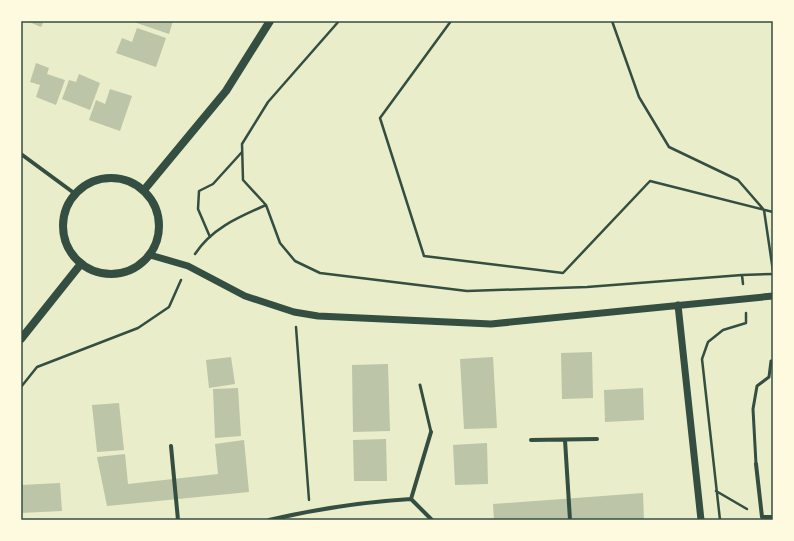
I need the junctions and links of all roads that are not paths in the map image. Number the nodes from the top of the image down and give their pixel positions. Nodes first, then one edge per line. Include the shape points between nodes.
1 (270, 21) edge
2 (21, 154) edge
3 (144, 190) junction
4 (74, 192) junction
5 (150, 255) junction
6 (80, 265) junction
7 (773, 296) edge
8 (678, 305) junction
9 (21, 339) edge
10 (773, 361) edge
11 (420, 385) dead end
12 (431, 432) joint
13 (598, 439) dead end
14 (530, 440) dead end
15 (565, 440) junction
16 (171, 446) dead end
17 (756, 464) joint
18 (411, 499) junction
19 (773, 517) edge
20 (277, 519) edge
21 (178, 520) edge
22 (269, 520) edge
23 (432, 520) edge
24 (570, 520) edge
25 (701, 520) edge

1 - 3 main road via 226,90
2 - 4 street
3 - 4 main road via 124,178 99,178
3 - 5 main road via 158,212 159,238
4 - 6 main road via 63,213 65,244
5 - 6 main road via 128,272 103,274
5 - 8 street via 188,266 245,296 294,312 318,316 490,324
6 - 9 main road
7 - 8 street
8 - 25 street
10 - 17 lane via 769,377 757,386 753,409
11 - 12 lane
12 - 18 street
13 - 15 street
14 - 15 street
15 - 24 street
16 - 21 street
17 - 19 street via 762,517
18 - 20 street via 310,511
18 - 23 street
20 - 22 street

